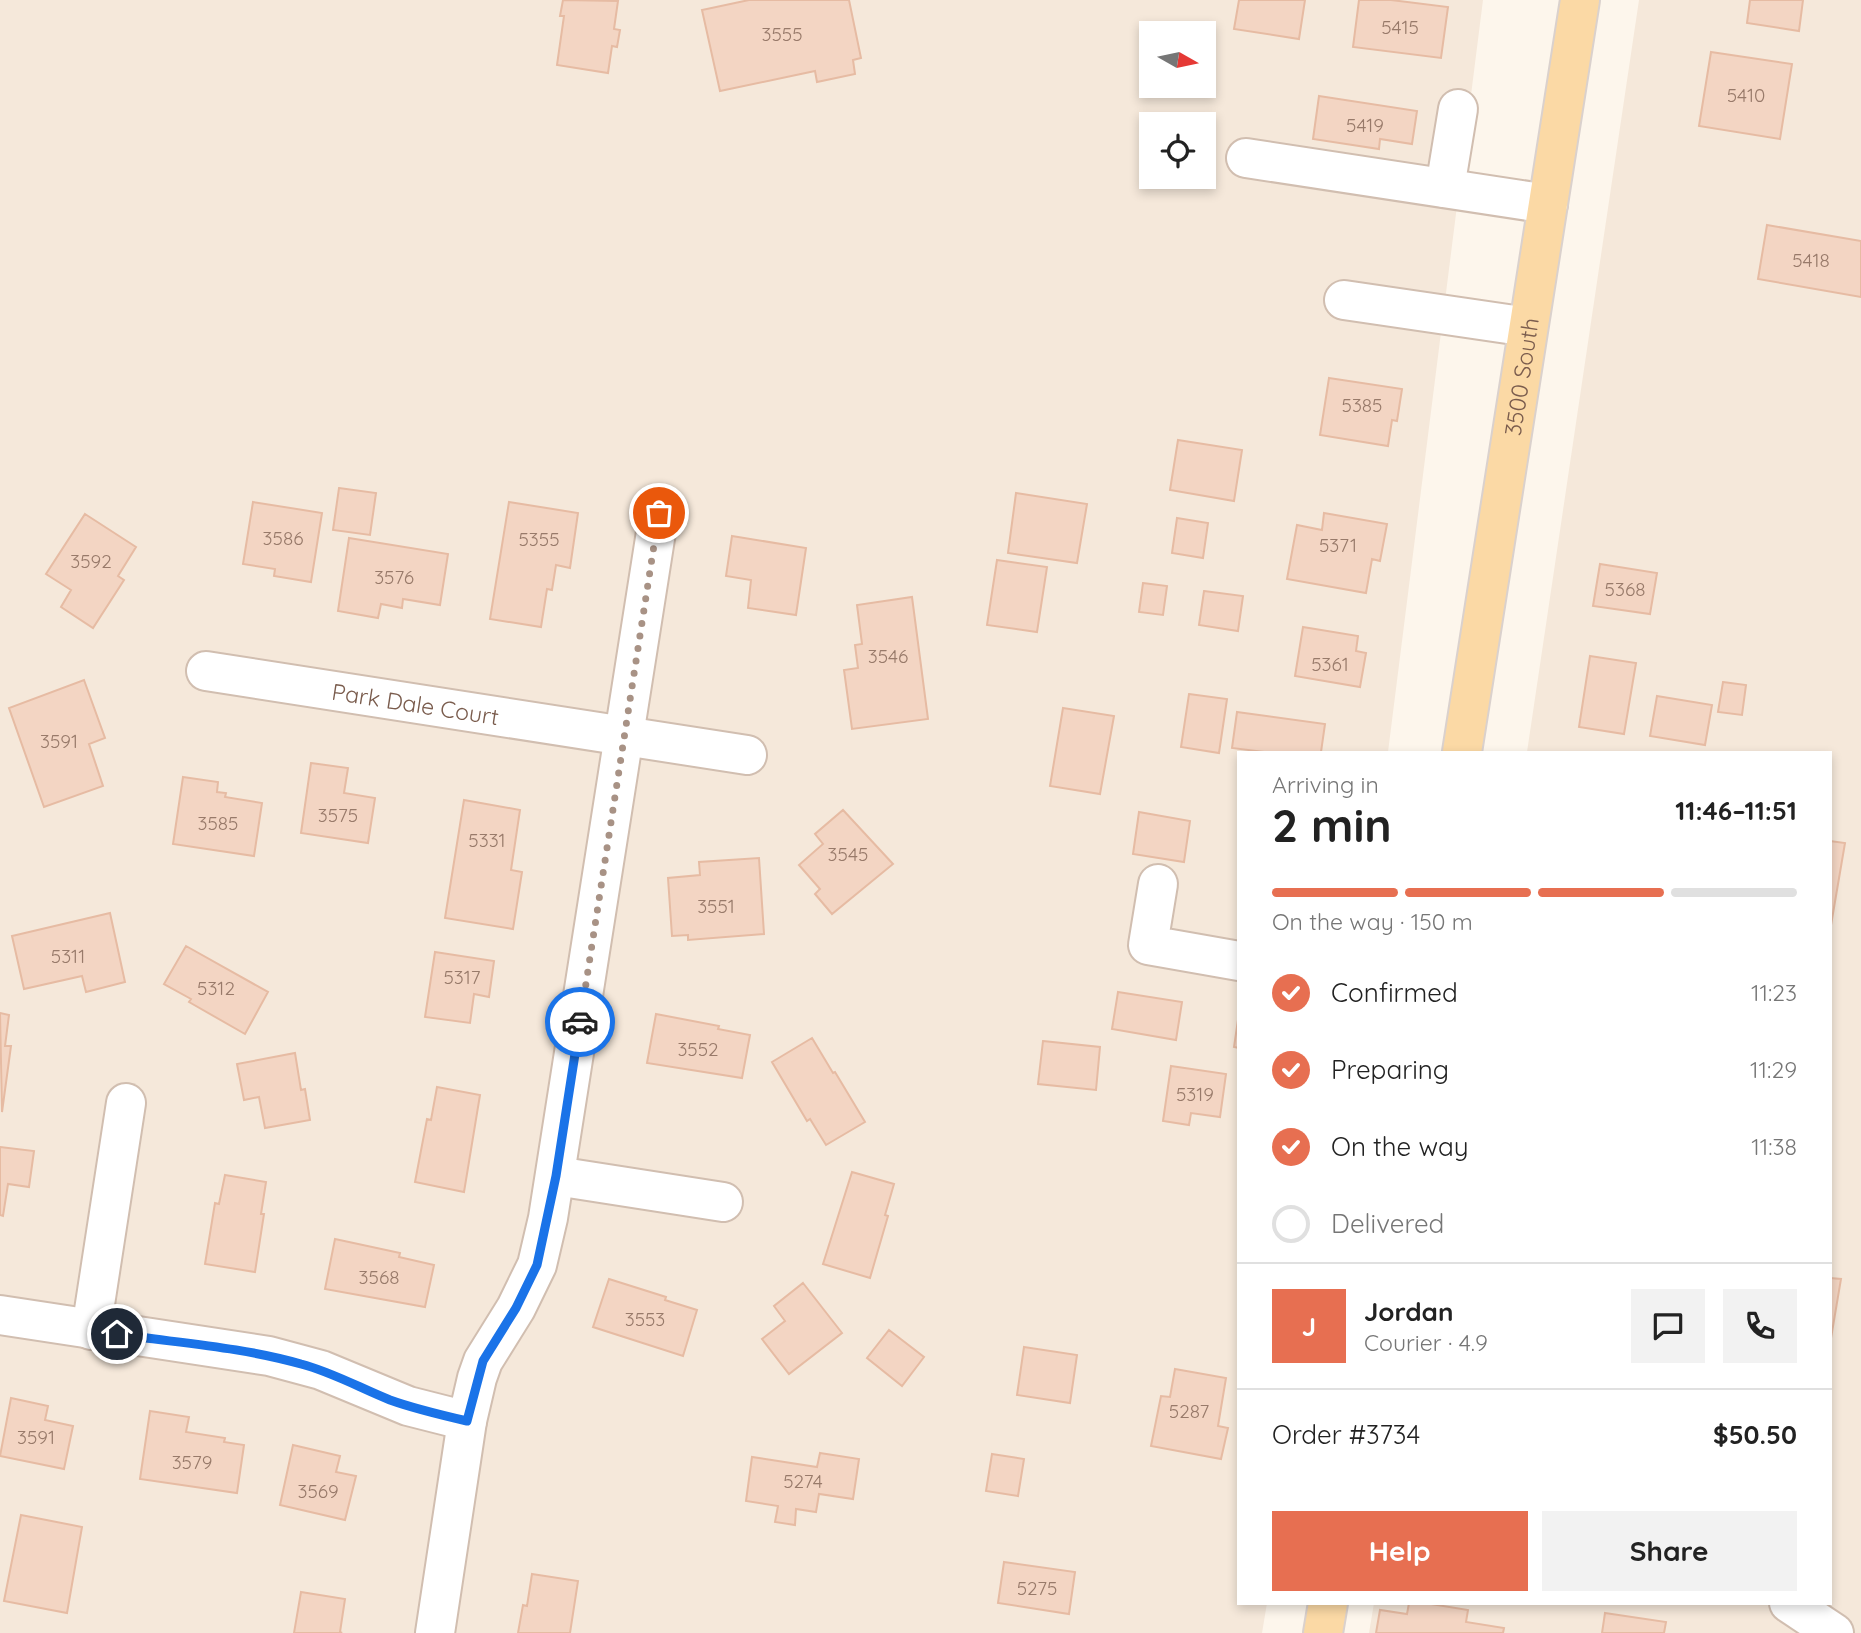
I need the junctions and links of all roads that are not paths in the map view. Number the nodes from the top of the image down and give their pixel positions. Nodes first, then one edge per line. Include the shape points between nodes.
1 (1580, 0) edge
2 (1458, 109) dead end
3 (1246, 158) dead end
4 (1445, 188) junction
5 (1548, 204) junction
6 (1344, 300) dead end
7 (1528, 327) junction
8 (659, 513) dead end
9 (206, 671) dead end
10 (625, 735) junction
11 (1462, 751) edge
12 (747, 755) dead end
13 (1158, 884) dead end
14 (1237, 961) edge
15 (126, 1103) dead end
16 (556, 1176) junction
17 (723, 1202) dead end
18 (0, 1315) edge
19 (91, 1330) junction
20 (467, 1421) junction
21 (1328, 1605) edge
22 (1792, 1605) edge
23 (435, 1633) edge
24 (1323, 1633) edge
25 (1834, 1633) edge

1 - 5 main road, 3500 South
2 - 4 street
3 - 4 street
4 - 5 street
5 - 7 main road, 3500 South
6 - 7 street
7 - 11 main road, 3500 South
8 - 10 street
9 - 10 street, Park Dale Court
10 - 12 street, Park Dale Court
10 - 16 street
13 - 14 street via 1148,945
15 - 19 street
16 - 17 street
16 - 20 street via 537,1265 483,1361
18 - 19 street
19 - 20 street via 298,1363 400,1403
20 - 23 street
21 - 24 main road
22 - 25 street

